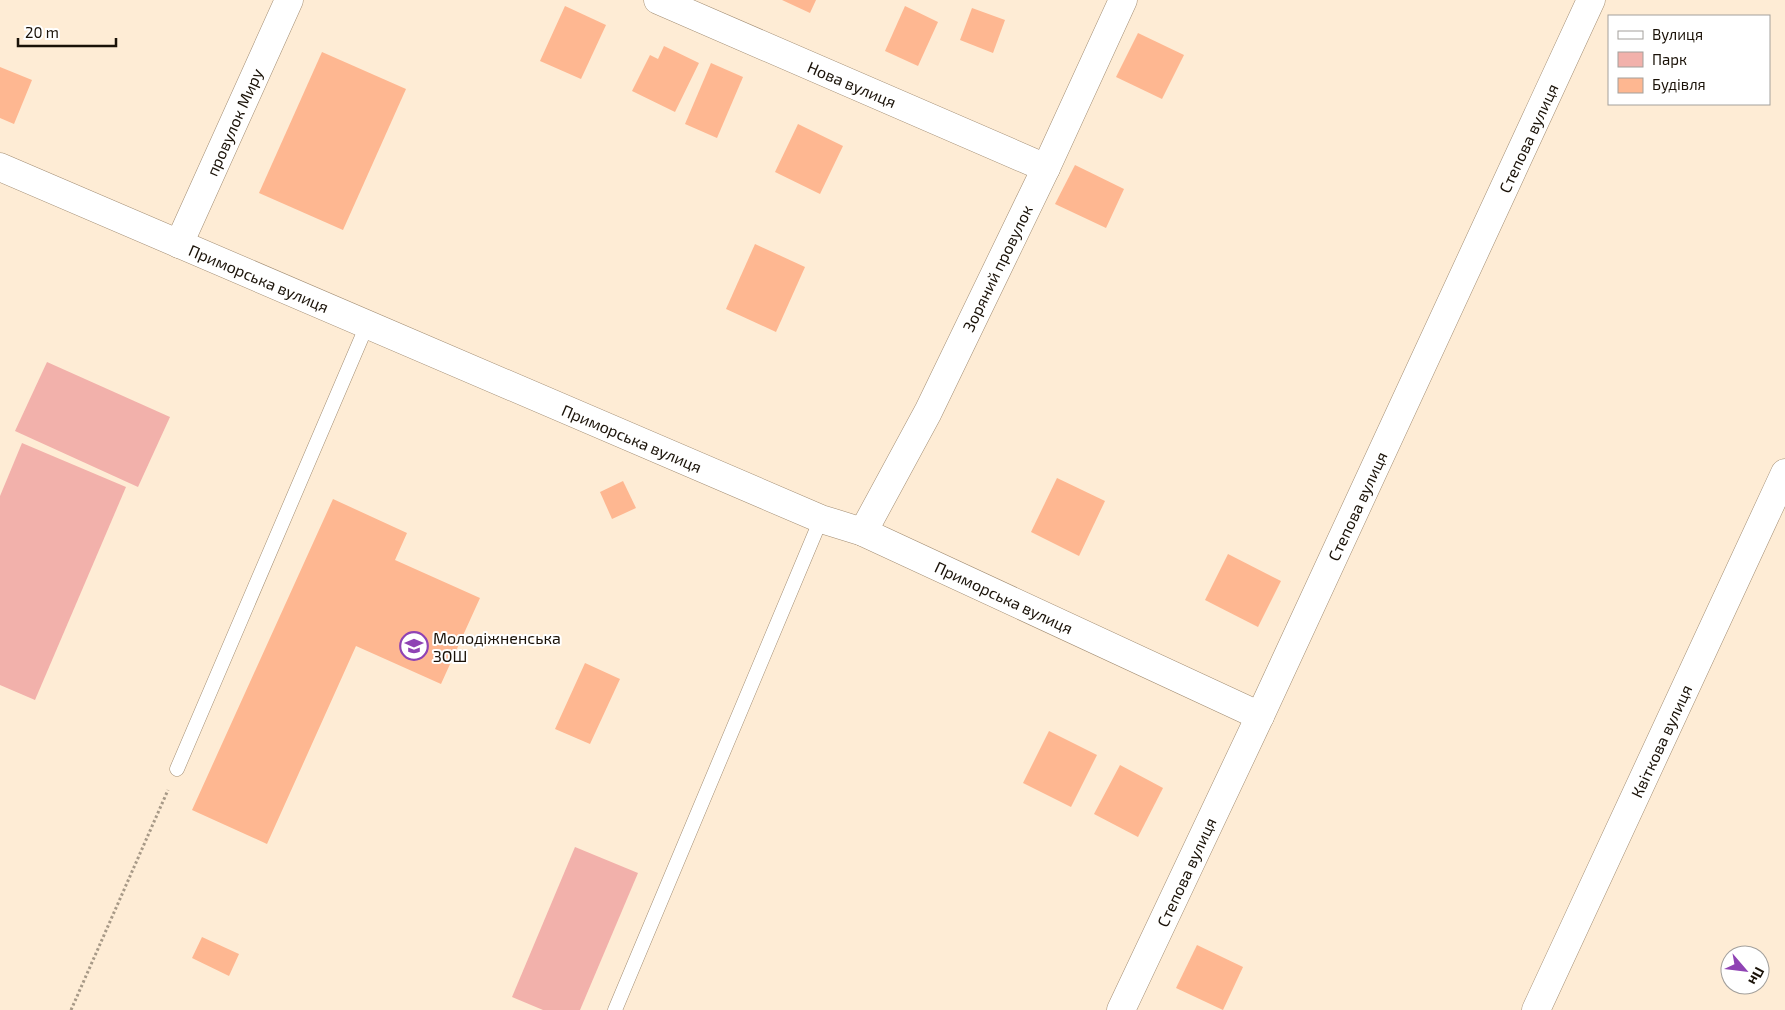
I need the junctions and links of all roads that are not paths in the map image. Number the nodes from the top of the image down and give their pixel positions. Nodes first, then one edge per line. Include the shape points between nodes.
1 (289, 0) edge
2 (658, 0) edge
3 (1123, 0) edge
4 (1592, 0) edge
5 (0, 167) edge
6 (1046, 168) junction
7 (179, 244) junction
8 (367, 325) junction
9 (1785, 473) edge
10 (821, 519) junction
11 (863, 532) junction
12 (1260, 716) junction
13 (177, 769) road end
14 (615, 1010) edge
15 (1121, 1010) edge
16 (1536, 1010) edge

1 - 7 street, провулок Миру
2 - 6 street, Нова вулиця
3 - 6 street, Зоряний провулок
4 - 12 street, Степова вулиця
5 - 7 street, Приморська вулиця
6 - 11 street, Зоряний провулок via 928,412
7 - 8 street, Приморська вулиця
8 - 10 street, Приморська вулиця
8 - 13 lane
9 - 16 street, Квіткова вулиця
10 - 11 street, Приморська вулиця
10 - 14 lane
11 - 12 street, Приморська вулиця
12 - 15 street, Степова вулиця

